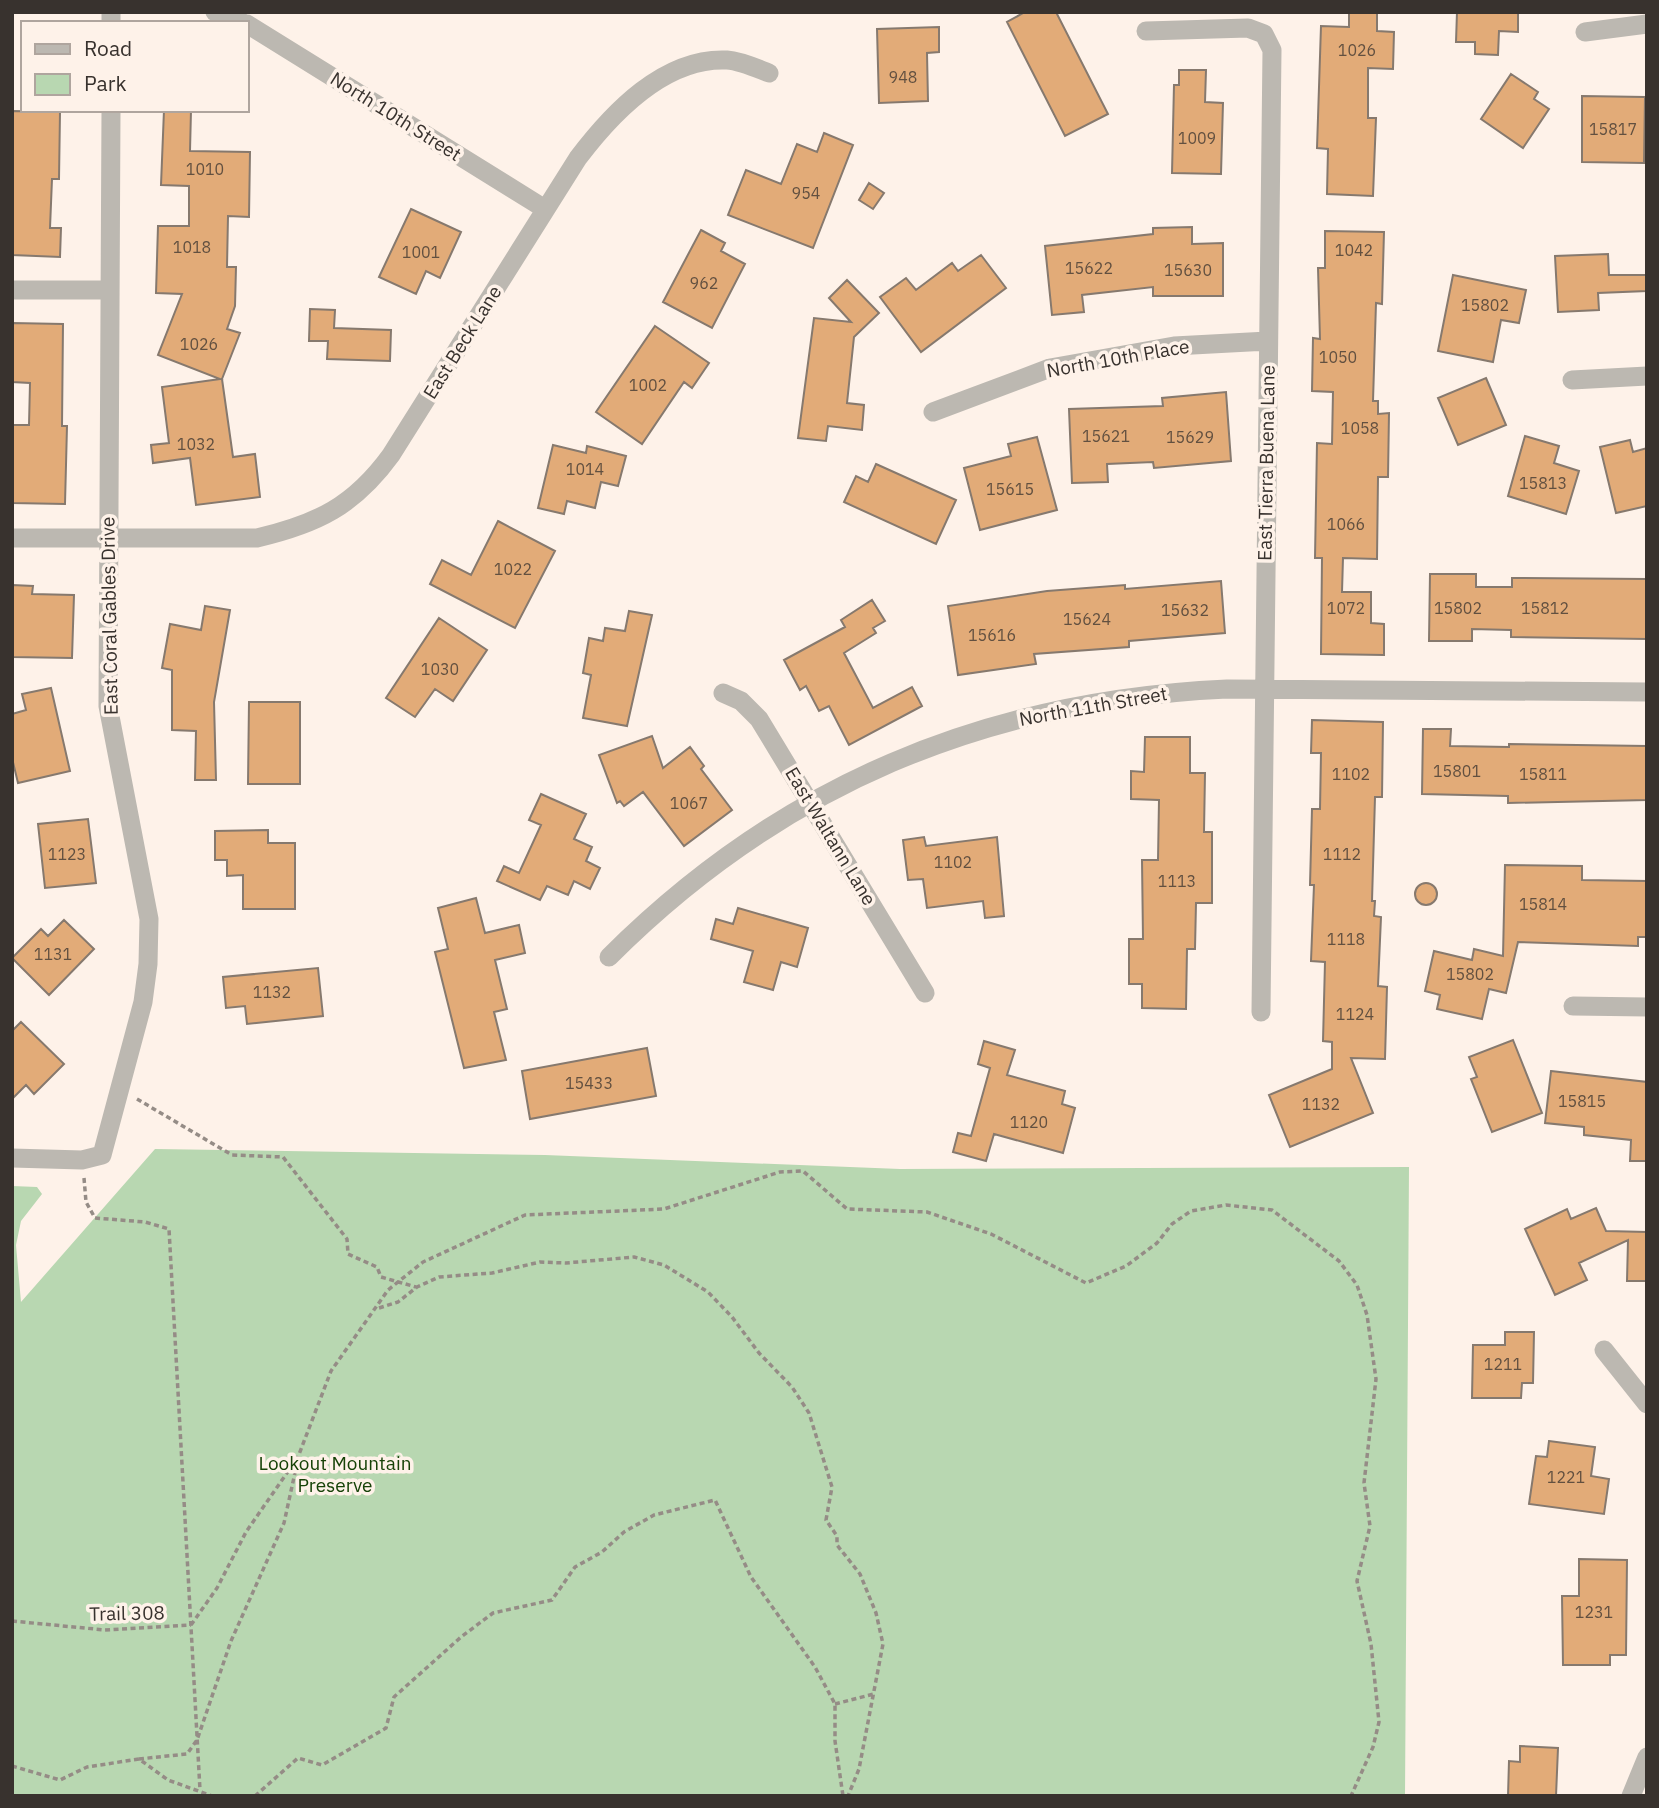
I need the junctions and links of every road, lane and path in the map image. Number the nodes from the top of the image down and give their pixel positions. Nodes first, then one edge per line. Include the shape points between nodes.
1 (215, 12) edge
2 (238, 21) edge
3 (1647, 24) edge
4 (248, 26) edge
5 (1146, 31) dead end
6 (1585, 32) dead end
7 (769, 73) dead end
8 (111, 112) edge
9 (545, 209) junction
10 (12, 290) edge
11 (110, 290) junction
12 (1268, 341) junction
13 (1647, 376) edge
14 (1572, 380) dead end
15 (933, 412) dead end
16 (12, 538) edge
17 (108, 538) junction
18 (1262, 690) junction
19 (1647, 692) edge
20 (723, 693) dead end
21 (810, 802) junction
22 (609, 957) dead end
23 (925, 993) dead end
24 (1573, 1006) dead end
25 (1647, 1007) edge
26 (1261, 1012) dead end
27 (121, 1087) junction
28 (12, 1158) edge
29 (82, 1160) junction
30 (399, 1281) junction
31 (416, 1287) junction
32 (377, 1308) junction
33 (1604, 1350) dead end
34 (1647, 1404) edge
35 (298, 1457) junction
36 (12, 1621) edge
37 (191, 1625) junction
38 (874, 1694) junction
39 (835, 1704) junction
40 (197, 1740) junction
41 (1647, 1756) edge
42 (139, 1759) junction
43 (12, 1766) edge
44 (201, 1790) junction
45 (212, 1796) edge
46 (256, 1796) edge
47 (846, 1796) edge
48 (1351, 1796) edge
49 (1631, 1796) edge

1 - 2 street, North 10th Street
3 - 6 street
4 - 9 street, North 10th Street
5 - 12 street, East Tierra Buena Lane via 1248,28 1264,34 1272,51
7 - 9 street, East Beck Lane via 728,60 669,74 634,96 603,124
8 - 11 street, East Coral Gables Drive
9 - 17 street, East Beck Lane via 391,456 351,499 295,529 257,538
10 - 11 street
11 - 17 street, East Coral Gables Drive
12 - 15 street, North 10th Place via 1174,346 1050,368
12 - 18 street, East Tierra Buena Lane
13 - 14 street
16 - 17 street
17 - 27 street, East Coral Gables Drive via 108,706 149,919 143,1002
18 - 19 street, North 11th Street
18 - 21 street, North 11th Street via 1166,691 1034,714 887,762
18 - 26 street, East Tierra Buena Lane
20 - 21 street, East Waltann Lane via 741,701 759,719
21 - 22 street, North 11th Street via 721,858
21 - 23 street, East Waltann Lane
24 - 25 street
27 - 29 street, East Coral Gables Drive via 102,1155
27 - 30 path via 232,1155 283,1157 347,1239 348,1254 377,1267 381,1278
28 - 29 street
29 - 37 path via 86,1202 95,1218 169,1229
30 - 31 path
30 - 32 path
30 - 48 path via 423,1262 525,1215 664,1209 779,1172 803,1171 847,1209 927,1212 991,1234 1086,1283 1126,1266 1191,1211 1226,1205 1272,1210 1339,1261 1357,1285 1372,1339 1377,1379 1364,1483 1370,1526 1357,1581 1371,1644 1380,1721
31 - 32 path via 398,1302
31 - 38 path via 439,1277 492,1273 540,1262 634,1257 664,1265 708,1292 792,1387 809,1413 832,1487 826,1520 837,1536 837,1545 860,1574 876,1613 883,1644
32 - 35 path via 331,1371
33 - 34 street
35 - 37 path via 246,1532 217,1588
35 - 40 path via 284,1523 231,1641
36 - 37 path, Trail 308 via 105,1630
37 - 40 path, Trail 308
38 - 39 path
38 - 47 path via 859,1769
39 - 46 path via 816,1667 751,1577 715,1500 654,1515 624,1532 575,1567 552,1600 494,1613 394,1698 386,1728 322,1765 298,1758
39 - 47 path via 835,1741
40 - 42 path via 187,1754
40 - 44 path, Trail 308
41 - 49 street
42 - 43 path via 87,1767 60,1780
42 - 44 path via 168,1780
44 - 45 path

